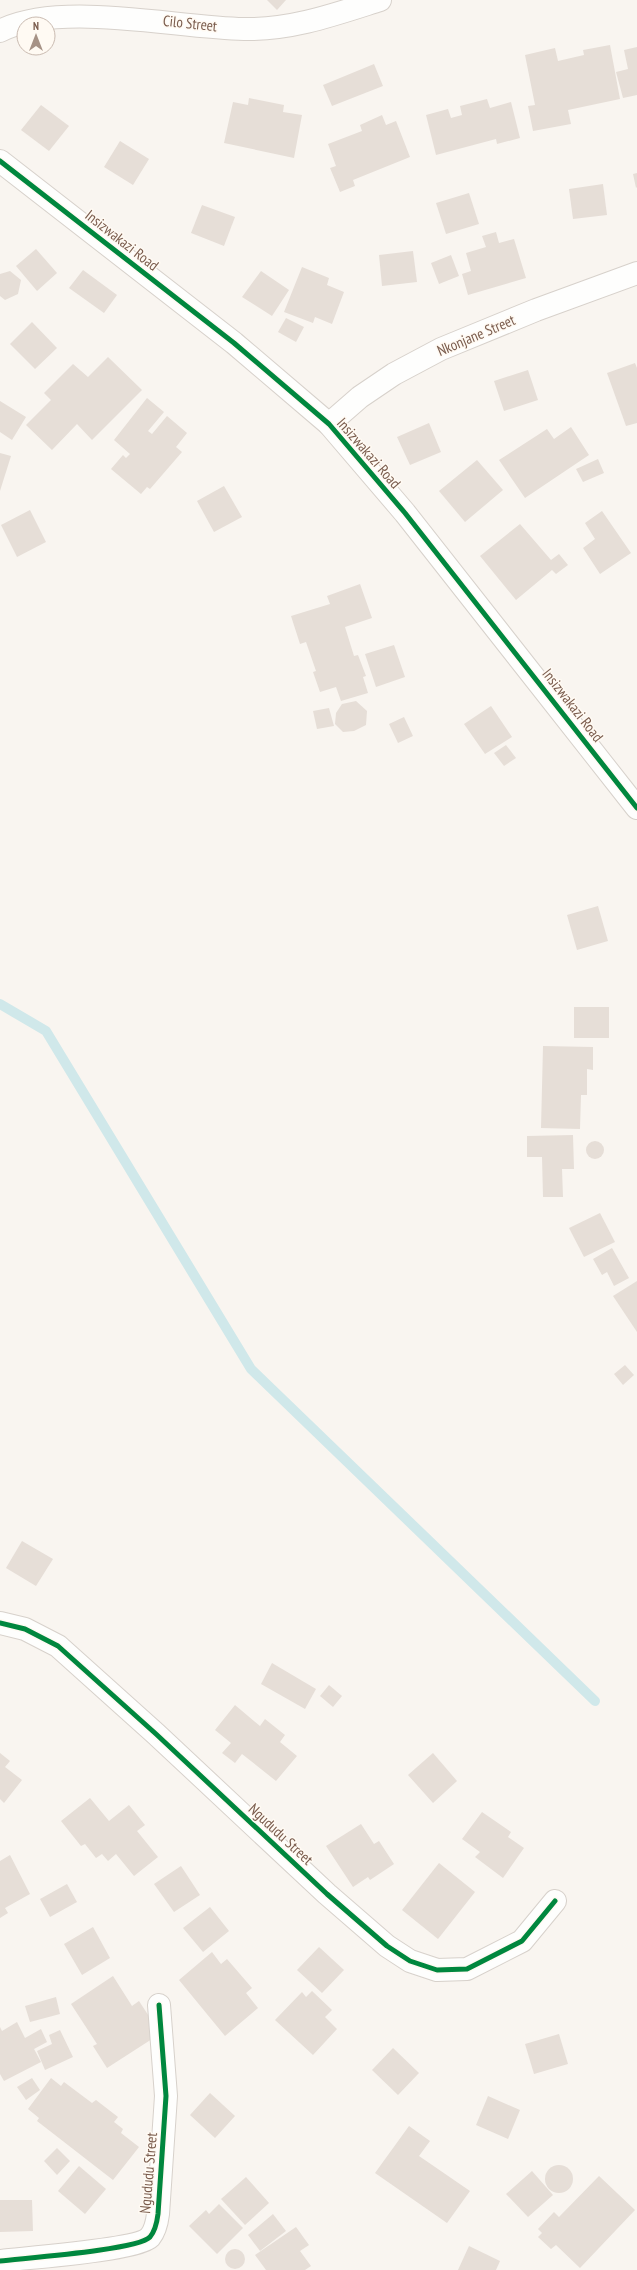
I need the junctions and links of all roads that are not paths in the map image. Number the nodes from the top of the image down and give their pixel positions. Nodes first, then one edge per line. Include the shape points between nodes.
1 (380, 0) edge
2 (0, 31) edge
3 (0, 161) edge
4 (637, 273) edge
5 (329, 424) junction
6 (637, 808) edge
7 (0, 1624) edge
8 (555, 1901) dead end
9 (159, 2005) dead end
10 (0, 2261) edge

1 - 2 street, Cilo Street via 282,27 244,29 86,12 41,14 10,24
3 - 5 street, Insizwakazi Road via 234,343
4 - 5 street, Nkonjane Street via 536,310 441,349 394,374 360,397
5 - 6 street, Insizwakazi Road via 410,519
7 - 8 street, Ngududu Street via 25,1629 58,1646 327,1894 386,1946 410,1961 437,1970 467,1970 522,1941
9 - 10 street, Ngududu Street via 166,2096 158,2214 150,2237 140,2243

